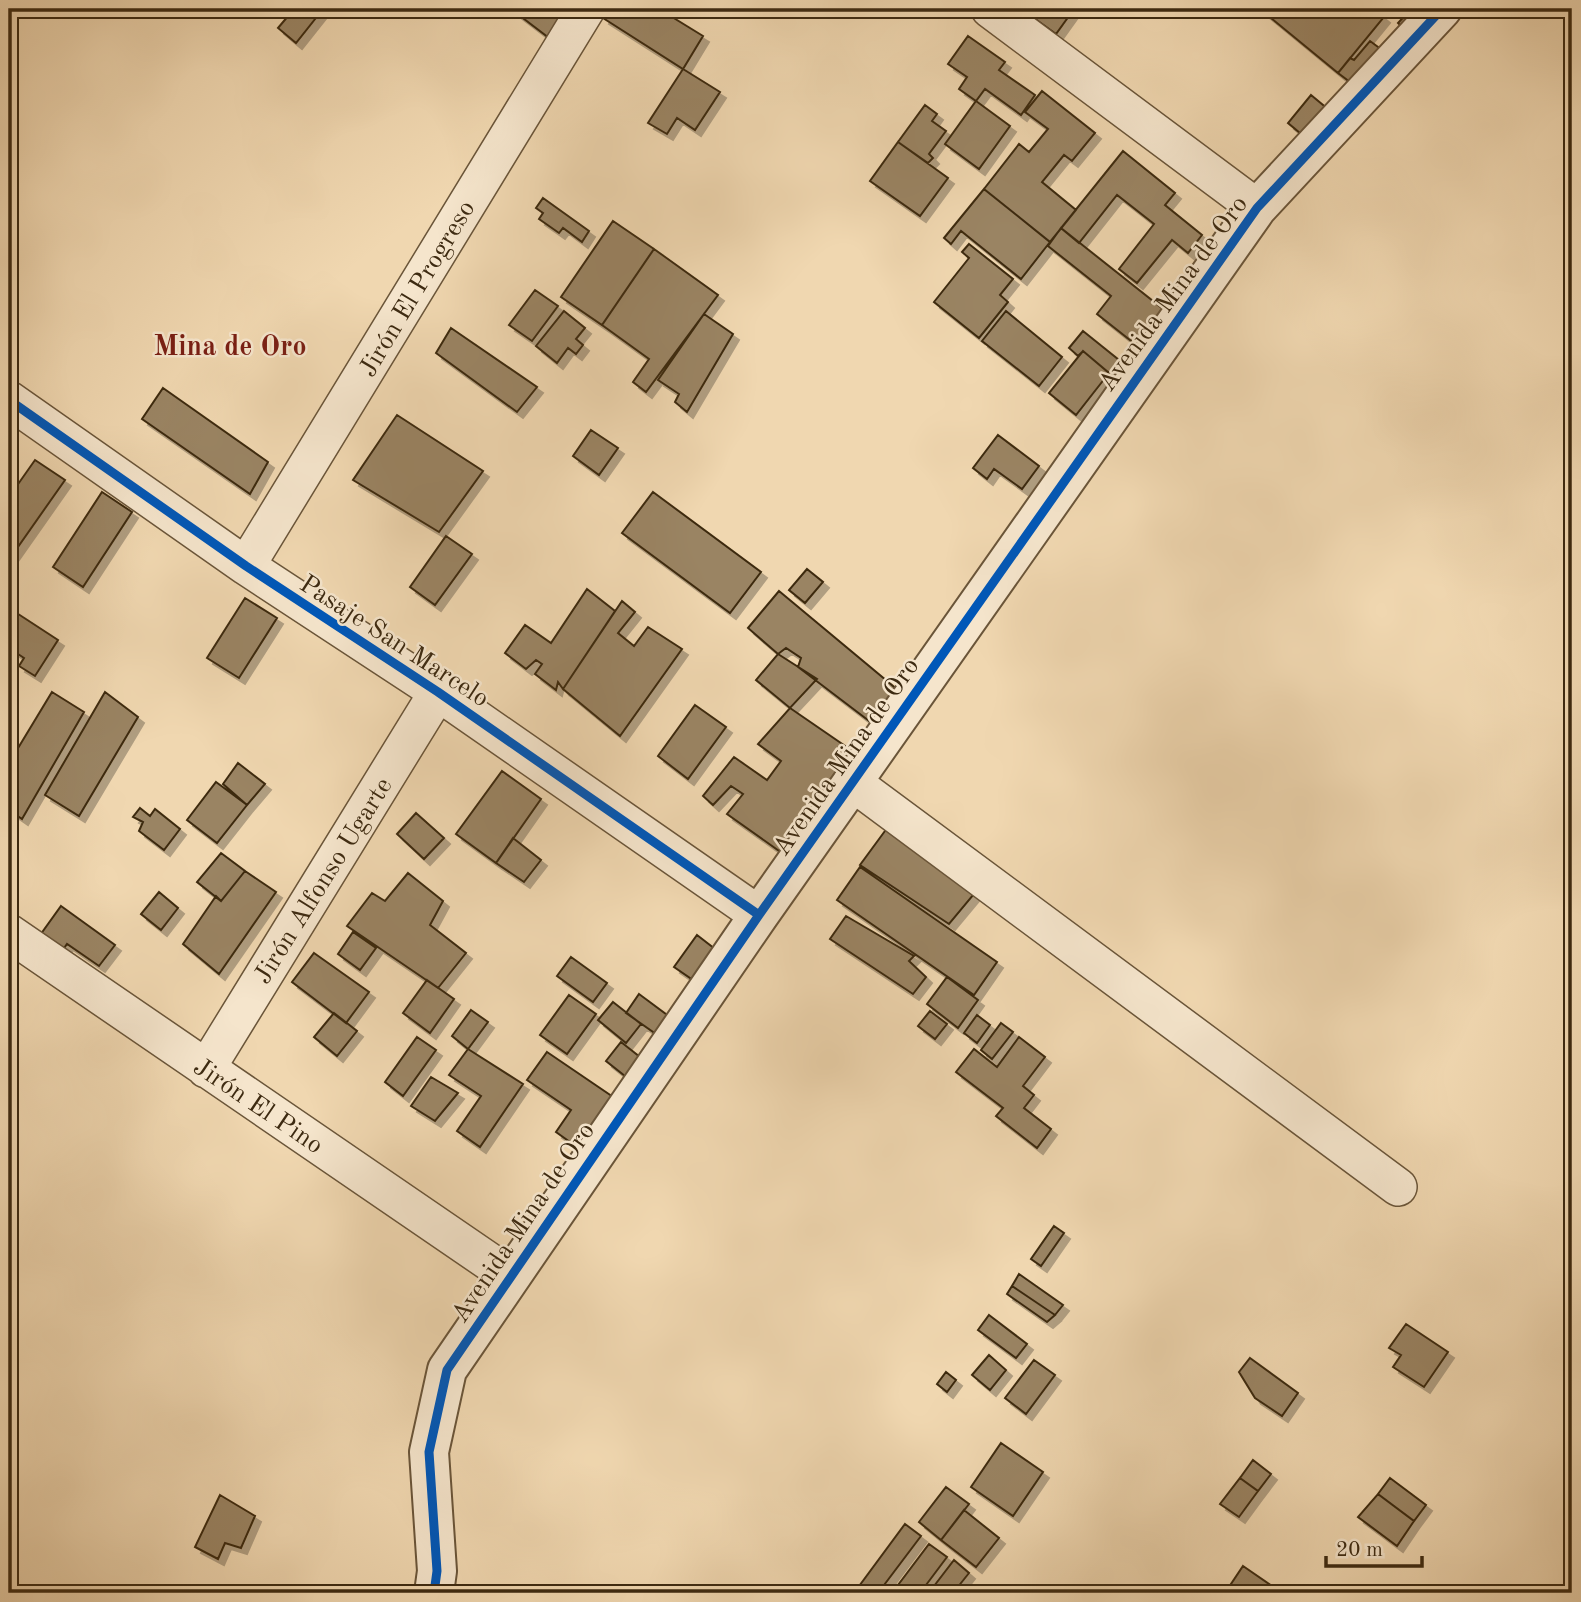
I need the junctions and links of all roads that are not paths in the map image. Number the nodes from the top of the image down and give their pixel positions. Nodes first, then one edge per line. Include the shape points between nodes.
1 (586, 9) edge
2 (989, 9) edge
3 (1442, 9) edge
4 (1256, 208) junction
5 (9, 400) edge
6 (246, 566) junction
7 (438, 692) junction
8 (852, 782) junction
9 (759, 915) junction
10 (9, 933) edge
11 (206, 1069) junction
12 (1398, 1187) dead end
13 (510, 1276) junction
14 (434, 1593) edge

1 - 6 street, Jirón El Progreso
2 - 4 street, Avenida Mina de Oro
3 - 4 street, Avenida Mina de Oro
4 - 8 street, Avenida Mina de Oro
5 - 6 street, Pasaje San Marcelo
6 - 7 street, Pasaje San Marcelo
7 - 9 street, Pasaje San Marcelo
7 - 11 street, Jirón Alfonso Ugarte
8 - 9 street, Avenida Mina de Oro
8 - 12 street
9 - 13 street, Avenida Mina de Oro
10 - 11 street, Jirón El Pino
11 - 13 street, Jirón El Pino
13 - 14 street, Avenida Mina de Oro via 447,1370 429,1452 437,1571

